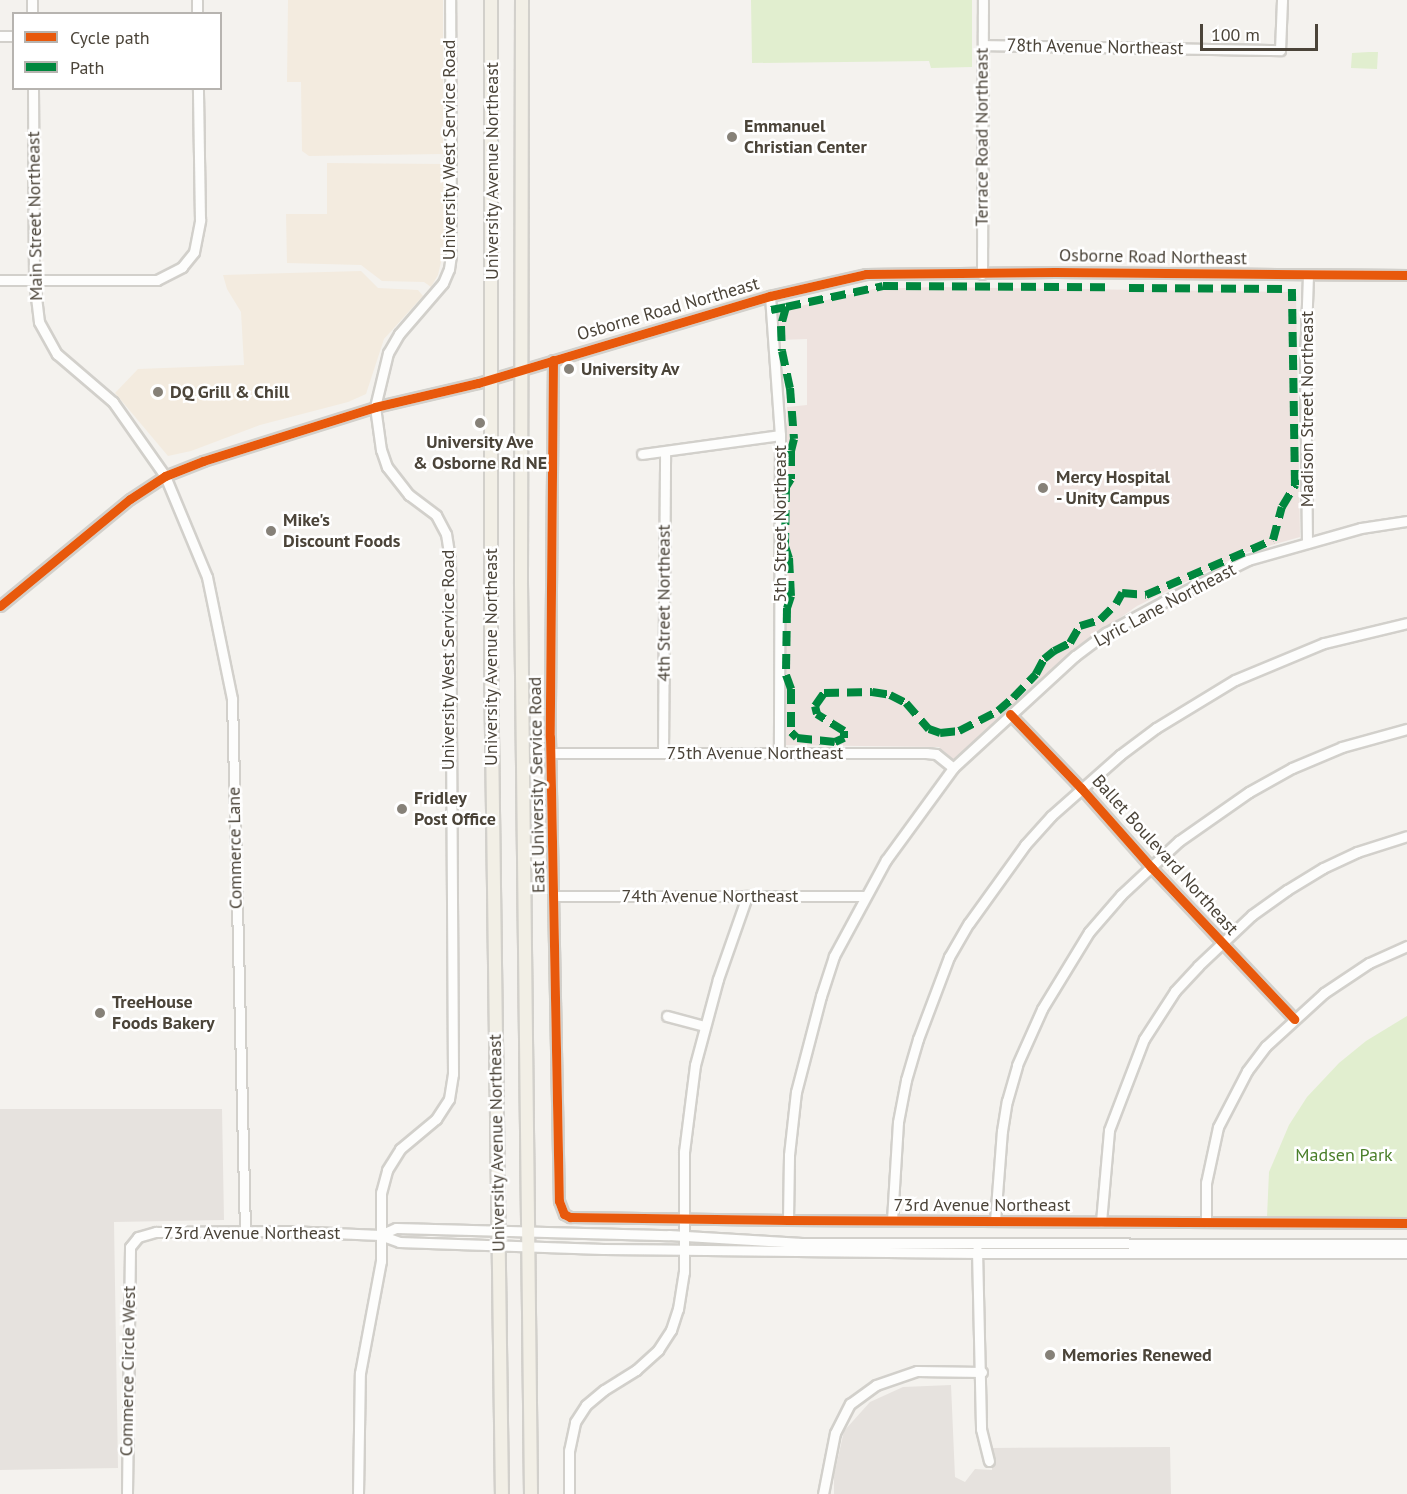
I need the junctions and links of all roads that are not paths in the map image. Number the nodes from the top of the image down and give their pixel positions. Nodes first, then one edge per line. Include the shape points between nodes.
1 (450, 0) edge
2 (491, 0) edge
3 (522, 0) edge
4 (983, 0) edge
5 (1282, 0) edge
6 (983, 45) junction
7 (33, 90) edge
8 (198, 90) edge
9 (981, 274) junction
10 (1308, 275) junction
11 (1407, 275) edge
12 (0, 280) edge
13 (34, 280) junction
14 (770, 296) junction
15 (553, 360) junction
16 (522, 369) junction
17 (492, 378) junction
18 (375, 407) junction
19 (780, 435) junction
20 (665, 453) junction
21 (642, 454) dead end
22 (165, 476) junction
23 (1407, 521) edge
24 (1307, 543) junction
25 (0, 606) edge
26 (1407, 623) edge
27 (1010, 714) junction
28 (1407, 729) edge
29 (779, 752) junction
30 (552, 753) junction
31 (663, 753) junction
32 (953, 768) junction
33 (1082, 788) junction
34 (1407, 836) edge
35 (1151, 867) junction
36 (555, 896) junction
37 (747, 896) junction
38 (864, 896) junction
39 (1222, 943) junction
40 (1407, 946) edge
41 (667, 1016) dead end
42 (1294, 1019) junction
43 (704, 1026) junction
44 (561, 1208) joint
45 (683, 1218) junction
46 (788, 1220) junction
47 (892, 1220) junction
48 (995, 1221) junction
49 (1101, 1222) junction
50 (1206, 1222) junction
51 (1407, 1223) edge
52 (245, 1230) junction
53 (380, 1235) junction
54 (683, 1235) junction
55 (499, 1238) junction
56 (527, 1239) junction
57 (977, 1241) junction
58 (1407, 1244) edge
59 (130, 1247) joint
60 (682, 1249) junction
61 (1407, 1252) edge
62 (978, 1253) junction
63 (982, 1372) junction
64 (989, 1461) dead end
65 (127, 1494) edge
66 (358, 1494) edge
67 (502, 1494) edge
68 (531, 1494) edge
69 (569, 1494) edge
70 (823, 1494) edge

1 - 18 street, University West Service Road via 449,268 443,283 399,334 388,353
2 - 17 main road, University Avenue Northeast
3 - 16 main road, University Avenue Northeast
4 - 6 street, Terrace Road Northeast
5 - 6 street, 78th Avenue Northeast via 1280,50
6 - 9 street, Terrace Road Northeast
7 - 13 street, Main Street Northeast
8 - 13 street via 200,220 194,252 182,267 157,280
9 - 10 street, Osborne Road Northeast
9 - 14 street, Osborne Road Northeast via 866,274
10 - 11 street, Osborne Road Northeast
10 - 24 street, Madison Street Northeast
12 - 13 street
13 - 22 street, Main Street Northeast via 39,322 57,354 113,402
14 - 15 street, Osborne Road Northeast
14 - 19 street, 5th Street Northeast
15 - 16 street, Osborne Road Northeast
15 - 30 street, East University Service Road
16 - 17 street, Osborne Road Northeast
16 - 56 main road, University Avenue Northeast
17 - 18 street, Osborne Road Northeast
17 - 55 main road, University Avenue Northeast via 491,669
18 - 22 street, Osborne Road Northeast
18 - 53 street, University West Service Road via 387,468 409,495 436,515 446,534 450,558 453,1074 449,1099 436,1119 400,1149 387,1170 381,1193
19 - 20 street
19 - 29 street, 5th Street Northeast
20 - 21 street
20 - 31 street, 4th Street Northeast
22 - 25 street, Osborne Road Northeast via 130,499
22 - 52 street, Commerce Lane via 207,577 232,699
23 - 24 street, Lyric Lane Northeast via 1361,528
24 - 27 street, Lyric Lane Northeast via 1248,560 1107,633 1074,656
26 - 33 street via 1324,643 1235,680 1156,728
27 - 32 street, Lyric Lane Northeast
27 - 33 street, Ballet Boulevard Northeast
28 - 35 street via 1342,747 1292,768 1213,815
29 - 31 street, 75th Avenue Northeast
29 - 32 street, 75th Avenue Northeast via 926,753 936,754
30 - 31 street, 75th Avenue Northeast
30 - 36 street, East University Service Road
32 - 38 street, Lyric Lane Northeast via 903,834
33 - 35 street, Ballet Boulevard Northeast
33 - 47 street via 1025,845 949,957 906,1080 894,1160
34 - 39 street via 1323,868 1252,915
35 - 39 street, Ballet Boulevard Northeast
35 - 48 street via 1089,932 1026,1041 1006,1101 997,1161
36 - 37 street, 74th Avenue Northeast
36 - 44 street, East University Service Road
37 - 38 street, 74th Avenue Northeast
37 - 43 street
38 - 46 street, Lyric Lane Northeast via 834,956 796,1092 789,1155
39 - 42 street, Ballet Boulevard Northeast
39 - 49 street via 1175,991 1133,1062 1109,1130
40 - 42 street via 1348,975
41 - 43 street
42 - 50 street via 1247,1071 1218,1126 1206,1183
43 - 45 street via 688,1110
44 - 45 street, 73rd Avenue Northeast via 570,1217
45 - 46 street, 73rd Avenue Northeast
45 - 54 street
46 - 47 street, 73rd Avenue Northeast
47 - 48 street, 73rd Avenue Northeast
48 - 49 street, 73rd Avenue Northeast
49 - 50 street, 73rd Avenue Northeast
50 - 51 street, 73rd Avenue Northeast
52 - 53 street, 73rd Avenue Northeast
52 - 59 street, 73rd Avenue Northeast via 156,1232 138,1237
53 - 55 street, 73rd Avenue Northeast via 396,1228
53 - 66 street, University West Service Road via 381,1261 360,1373
54 - 56 street, 73rd Avenue Northeast
54 - 57 street, 73rd Avenue Northeast via 802,1242
54 - 60 street
55 - 56 street, 73rd Avenue Northeast
55 - 67 main road, University Avenue Northeast
56 - 60 street, 73rd Avenue Northeast
56 - 68 main road, University Avenue Northeast
57 - 58 street, 73rd Avenue Northeast
57 - 62 street
59 - 65 street, Commerce Circle West
60 - 62 street, 73rd Avenue Northeast
60 - 69 street via 683,1279 671,1330 658,1350 586,1405 575,1422 569,1451
61 - 62 street, 73rd Avenue Northeast
62 - 63 street
63 - 64 street via 981,1429
63 - 70 street via 917,1371 876,1385 850,1404 835,1433

